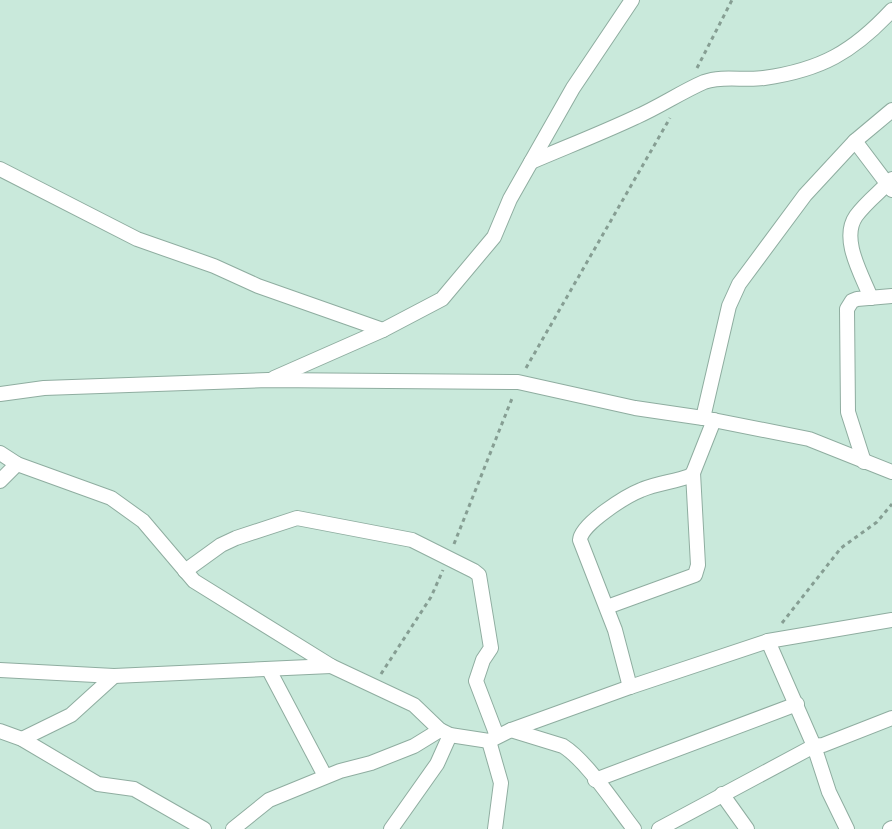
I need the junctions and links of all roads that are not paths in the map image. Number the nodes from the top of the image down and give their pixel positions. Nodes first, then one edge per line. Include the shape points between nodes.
1 (632, 0) edge
2 (892, 10) edge
3 (892, 110) edge
4 (855, 141) junction
5 (531, 162) junction
6 (0, 169) edge
7 (890, 184) edge
8 (892, 296) edge
9 (871, 298) junction
10 (383, 330) junction
11 (268, 380) junction
12 (0, 394) edge
13 (708, 419) junction
14 (0, 453) edge
15 (864, 462) junction
16 (17, 464) junction
17 (892, 472) edge
18 (693, 473) junction
19 (0, 481) edge
20 (185, 570) junction
21 (606, 606) junction
22 (892, 620) edge
23 (768, 641) junction
24 (331, 666) junction
25 (0, 670) edge
26 (269, 670) junction
27 (114, 676) junction
28 (630, 687) junction
29 (797, 704) junction
30 (892, 718) edge
31 (511, 730) junction
32 (0, 731) edge
33 (445, 733) junction
34 (493, 738) junction
35 (22, 739) junction
36 (814, 746) junction
37 (325, 776) junction
38 (595, 780) junction
39 (722, 794) junction
40 (237, 828) edge
41 (204, 829) edge
42 (391, 829) edge
43 (495, 829) edge
44 (634, 829) edge
45 (659, 829) edge
46 (748, 829) edge
47 (847, 829) edge

1 - 5 street via 573,88
2 - 5 street via 850,49 829,60 763,78 705,82 636,117
3 - 4 street
4 - 7 street
4 - 13 street via 805,195 734,294
5 - 10 street via 494,236 460,279 442,299
6 - 10 street via 137,239
7 - 9 street via 855,217 851,228 850,244
8 - 9 street
9 - 15 street via 852,301 847,309 848,412
10 - 11 street
11 - 12 street via 44,388
11 - 13 street via 518,382 635,408
13 - 15 street via 819,442
13 - 18 street
14 - 16 street
15 - 17 street
16 - 19 street
16 - 20 street via 110,498 143,521
18 - 21 street via 698,565 695,575
18 - 21 street via 632,494 580,534
20 - 24 street via 194,581
20 - 34 street via 236,538 297,518 412,540 479,575 491,648 476,681
21 - 28 street
22 - 23 street
23 - 28 street
23 - 29 street
24 - 26 street
24 - 33 street via 414,705
25 - 27 street
26 - 27 street
26 - 37 street
27 - 35 street via 71,715
28 - 31 street
29 - 36 street
29 - 38 street
30 - 36 street
31 - 34 street
31 - 38 street via 563,746
32 - 35 street
33 - 34 street
33 - 37 street via 370,763
33 - 42 street via 437,764
34 - 43 street via 502,783
35 - 41 street via 98,784 134,789
36 - 39 street
36 - 47 street via 829,792
37 - 40 street via 269,800
38 - 44 street
39 - 45 street
39 - 46 street

